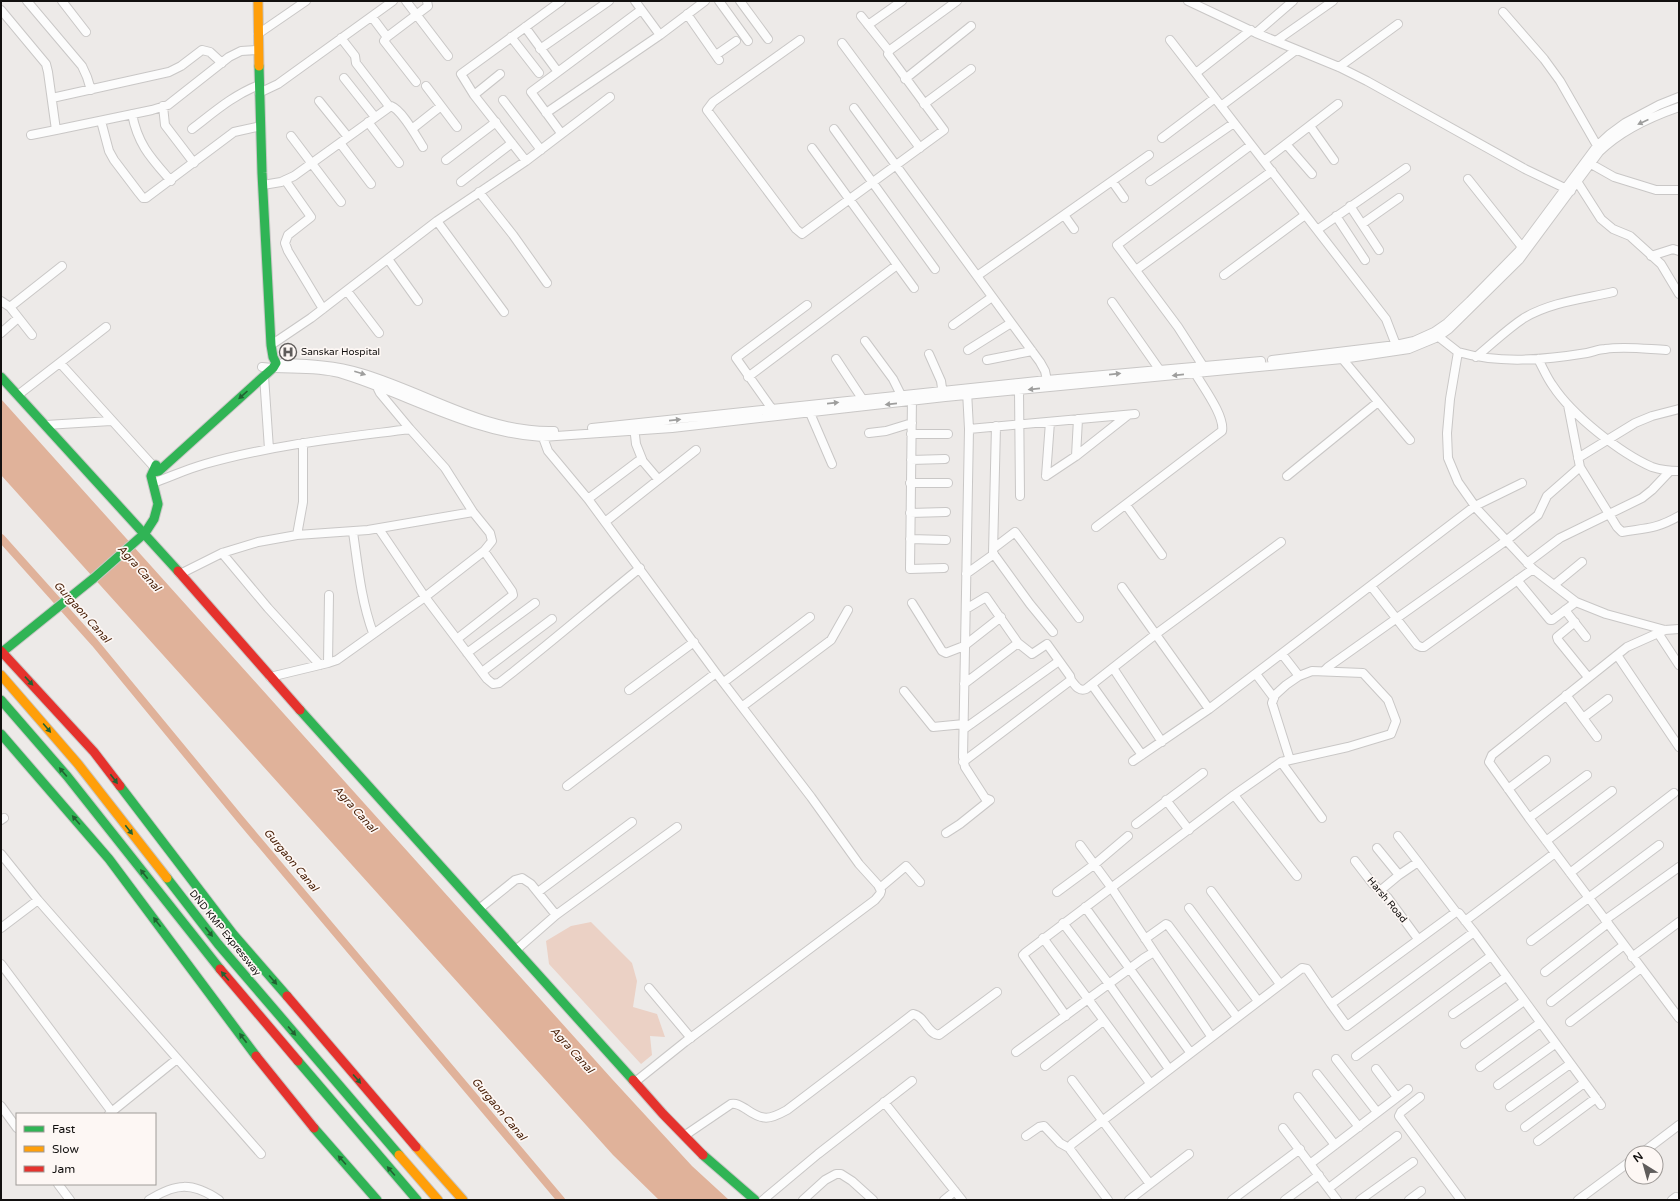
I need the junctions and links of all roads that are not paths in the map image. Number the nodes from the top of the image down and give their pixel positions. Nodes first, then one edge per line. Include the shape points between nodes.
1 (27, 1) edge
2 (62, 1) edge
3 (258, 1) edge
4 (306, 1) edge
5 (393, 1) edge
6 (406, 1) edge
7 (427, 1) edge
8 (561, 1) edge
9 (609, 1) edge
10 (635, 1) edge
11 (705, 1) edge
12 (719, 1) edge
13 (740, 1) edge
14 (902, 1) edge
15 (957, 1) edge
16 (1188, 1) edge
17 (1293, 1) edge
18 (1333, 1) edge
19 (1, 10) edge
20 (641, 10) junction
21 (1504, 12) dead end
22 (687, 14) junction
23 (417, 15) junction
24 (861, 16) dead end
25 (372, 17) junction
26 (1398, 24) dead end
27 (868, 25) junction
28 (971, 26) dead end
29 (525, 27) junction
30 (86, 32) dead end
31 (1253, 32) junction
32 (258, 34) junction
33 (660, 34) junction
34 (387, 37) junction
35 (511, 37) junction
36 (341, 38) junction
37 (768, 39) dead end
38 (800, 40) dead end
39 (1170, 40) dead end
40 (1276, 41) junction
41 (736, 42) dead end
42 (748, 42) dead end
43 (842, 43) dead end
44 (540, 49) junction
45 (258, 50) junction
46 (1296, 50) junction
47 (889, 51) junction
48 (448, 56) dead end
49 (222, 63) junction
50 (1339, 67) junction
51 (971, 69) dead end
52 (558, 72) junction
53 (539, 73) dead end
54 (1196, 73) junction
55 (500, 74) dead end
56 (344, 78) dead end
57 (905, 78) junction
58 (416, 82) dead end
59 (426, 86) dead end
60 (259, 89) junction
61 (91, 90) junction
62 (474, 94) junction
63 (610, 97) dead end
64 (52, 98) junction
65 (1215, 98) junction
66 (1677, 98) edge
67 (503, 100) dead end
68 (319, 101) dead end
69 (924, 104) junction
70 (1338, 104) dead end
71 (163, 106) junction
72 (389, 106) junction
73 (441, 106) junction
74 (1221, 106) junction
75 (854, 108) dead end
76 (1679, 108) edge
77 (546, 113) junction
78 (132, 114) junction
79 (371, 120) junction
80 (102, 121) junction
81 (496, 122) junction
82 (1234, 123) junction
83 (260, 126) junction
84 (1310, 126) junction
85 (457, 127) dead end
86 (192, 129) dead end
87 (412, 129) junction
88 (834, 129) dead end
89 (56, 130) junction
90 (561, 133) junction
91 (30, 135) dead end
92 (291, 136) dead end
93 (348, 137) junction
94 (1162, 138) dead end
95 (340, 143) junction
96 (512, 143) junction
97 (1286, 144) junction
98 (1251, 145) junction
99 (423, 147) dead end
100 (812, 148) dead end
101 (920, 148) junction
102 (1599, 149) junction
103 (541, 150) junction
104 (1149, 155) dead end
105 (446, 160) dead end
106 (1334, 160) dead end
107 (526, 161) junction
108 (1264, 161) junction
109 (194, 162) junction
110 (399, 163) dead end
111 (312, 164) junction
112 (1591, 164) junction
113 (896, 166) junction
114 (1406, 168) dead end
115 (1272, 172) junction
116 (1312, 174) dead end
117 (1468, 179) dead end
118 (285, 180) junction
119 (171, 181) junction
120 (1112, 181) junction
121 (1150, 181) dead end
122 (461, 182) dead end
123 (873, 183) junction
124 (1578, 183) junction
125 (372, 184) dead end
126 (263, 185) junction
127 (1569, 190) junction
128 (1679, 190) edge
129 (479, 192) junction
130 (1124, 198) dead end
131 (1399, 198) dead end
132 (850, 200) junction
133 (341, 202) dead end
134 (1350, 206) junction
135 (1064, 215) junction
136 (1306, 215) junction
137 (1336, 216) junction
138 (437, 221) junction
139 (1362, 224) junction
140 (1074, 228) dead end
141 (1317, 230) junction
142 (1522, 247) junction
143 (1380, 250) dead end
144 (1679, 251) edge
145 (1652, 256) junction
146 (388, 259) junction
147 (1365, 260) dead end
148 (897, 265) junction
149 (62, 266) dead end
150 (935, 269) dead end
151 (1136, 270) junction
152 (1224, 275) dead end
153 (977, 276) junction
154 (547, 283) dead end
155 (914, 288) dead end
156 (347, 291) junction
157 (1613, 292) dead end
158 (1679, 294) edge
159 (992, 297) junction
160 (1, 301) edge
161 (418, 301) dead end
162 (1112, 302) dead end
163 (807, 305) dead end
164 (10, 307) junction
165 (323, 309) junction
166 (504, 312) dead end
167 (18, 318) junction
168 (1011, 323) junction
169 (953, 325) dead end
170 (106, 327) dead end
171 (1, 332) edge
172 (379, 333) dead end
173 (32, 335) dead end
174 (1436, 335) junction
175 (865, 341) dead end
176 (271, 345) junction
177 (1396, 345) junction
178 (968, 350) dead end
179 (1666, 350) dead end
180 (1032, 351) junction
181 (1458, 352) junction
182 (929, 354) dead end
183 (1340, 355) junction
184 (1476, 357) junction
185 (836, 359) dead end
186 (1538, 359) junction
187 (987, 360) dead end
188 (60, 363) junction
189 (269, 366) junction
190 (1205, 369) junction
191 (1156, 372) junction
192 (1195, 373) junction
193 (1, 377) edge
194 (748, 377) junction
195 (379, 383) junction
196 (1048, 384) junction
197 (1019, 391) junction
198 (967, 392) junction
199 (943, 394) junction
200 (18, 395) junction
201 (901, 395) junction
202 (912, 398) junction
203 (1378, 402) junction
204 (865, 403) junction
205 (1568, 405) junction
206 (812, 410) junction
207 (1679, 410) edge
208 (766, 412) junction
209 (1078, 419) junction
210 (111, 421) junction
211 (1050, 422) junction
212 (912, 424) junction
213 (1019, 424) junction
214 (46, 425) junction
215 (996, 426) junction
216 (634, 427) junction
217 (410, 429) junction
218 (968, 429) junction
219 (868, 433) dead end
220 (542, 434) junction
221 (911, 434) junction
222 (948, 434) dead end
223 (1410, 440) dead end
224 (1608, 440) junction
225 (303, 443) junction
226 (269, 449) junction
227 (696, 450) dead end
228 (1076, 456) junction
229 (1578, 458) junction
230 (945, 459) dead end
231 (642, 460) junction
232 (911, 460) junction
233 (832, 464) dead end
234 (1580, 467) junction
235 (154, 470) junction
236 (1670, 471) junction
237 (1679, 471) edge
238 (1287, 476) dead end
239 (658, 479) junction
240 (153, 483) junction
241 (910, 483) junction
242 (948, 483) dead end
243 (1522, 483) dead end
244 (1020, 496) dead end
245 (588, 499) junction
246 (1126, 505) junction
247 (1475, 506) junction
248 (473, 512) junction
249 (946, 512) dead end
250 (910, 513) junction
251 (1609, 514) junction
252 (1679, 516) edge
253 (605, 522) junction
254 (1096, 527) dead end
255 (379, 529) junction
256 (353, 532) junction
257 (145, 533) junction
258 (297, 535) junction
259 (910, 539) junction
260 (946, 540) dead end
261 (1506, 540) junction
262 (1281, 542) dead end
263 (484, 551) junction
264 (994, 551) junction
265 (222, 553) junction
266 (1162, 555) dead end
267 (1582, 562) dead end
268 (1530, 566) junction
269 (640, 568) junction
270 (944, 568) dead end
271 (180, 574) junction
272 (966, 574) junction
273 (1517, 580) junction
274 (1554, 585) junction
275 (1371, 586) junction
276 (1122, 587) dead end
277 (329, 596) dead end
278 (425, 597) junction
279 (1576, 602) junction
280 (535, 603) dead end
281 (912, 603) dead end
282 (966, 609) junction
283 (848, 610) dead end
284 (1565, 610) junction
285 (810, 617) dead end
286 (1000, 618) junction
287 (1079, 618) dead end
288 (1395, 618) junction
289 (552, 619) dead end
290 (1575, 622) junction
291 (1679, 629) edge
292 (1052, 632) dead end
293 (1661, 632) junction
294 (373, 633) junction
295 (1156, 634) junction
296 (1586, 637) dead end
297 (456, 638) junction
298 (694, 642) junction
299 (1018, 643) junction
300 (964, 646) junction
301 (1, 652) edge
302 (467, 653) junction
303 (1282, 654) junction
304 (1617, 655) junction
305 (1059, 661) junction
306 (324, 664) junction
307 (1679, 664) edge
308 (1113, 668) junction
309 (482, 672) junction
310 (1324, 672) junction
311 (716, 673) junction
312 (1256, 674) junction
313 (1, 675) edge
314 (1299, 676) junction
315 (270, 677) junction
316 (1588, 677) junction
317 (1071, 680) junction
318 (724, 682) junction
319 (964, 684) junction
320 (1092, 685) junction
321 (629, 690) dead end
322 (904, 691) dead end
323 (1566, 695) junction
324 (1274, 698) junction
325 (1608, 699) dead end
326 (1, 700) edge
327 (743, 706) junction
328 (1209, 709) junction
329 (1583, 718) junction
330 (964, 727) junction
331 (1, 734) edge
332 (1597, 737) dead end
333 (1162, 742) junction
334 (1679, 748) edge
335 (1142, 755) junction
336 (1290, 760) junction
337 (1546, 760) dead end
338 (963, 762) junction
339 (1133, 762) dead end
340 (1281, 762) junction
341 (1203, 773) dead end
342 (1587, 775) dead end
343 (566, 786) dead end
344 (1508, 789) junction
345 (1612, 791) dead end
346 (1674, 793) dead end
347 (1234, 795) junction
348 (1166, 800) junction
349 (1322, 818) dead end
350 (1529, 818) junction
351 (632, 822) dead end
352 (1136, 824) dead end
353 (677, 827) dead end
354 (1189, 830) junction
355 (946, 833) dead end
356 (1128, 836) dead end
357 (1398, 836) dead end
358 (1546, 841) junction
359 (1080, 845) dead end
360 (1659, 845) dead end
361 (1377, 848) dead end
362 (1, 854) edge
363 (1555, 854) junction
364 (1355, 861) dead end
365 (1418, 862) junction
366 (1095, 864) junction
367 (1679, 867) edge
368 (1570, 873) junction
369 (1399, 875) junction
370 (1297, 876) dead end
371 (920, 882) dead end
372 (1112, 887) junction
373 (880, 888) junction
374 (1381, 890) junction
375 (1211, 891) dead end
376 (538, 892) junction
377 (1057, 892) dead end
378 (1589, 898) junction
379 (38, 900) junction
380 (1085, 907) junction
381 (1189, 908) dead end
382 (479, 909) junction
383 (1456, 912) junction
384 (556, 915) junction
385 (1466, 921) junction
386 (1606, 922) junction
387 (1679, 922) edge
388 (1063, 924) junction
389 (1, 928) edge
390 (1474, 932) junction
391 (1043, 938) junction
392 (1145, 939) junction
393 (1418, 939) junction
394 (1531, 941) dead end
395 (1624, 945) junction
396 (516, 950) junction
397 (1154, 952) junction
398 (1491, 956) junction
399 (1632, 956) junction
400 (1, 964) edge
401 (1131, 968) junction
402 (1641, 968) junction
403 (1545, 972) dead end
404 (1506, 977) junction
405 (1109, 984) junction
406 (1280, 984) junction
407 (649, 988) dead end
408 (997, 992) dead end
409 (1087, 1000) junction
410 (1258, 1001) junction
411 (1524, 1001) junction
412 (1551, 1002) dead end
413 (1331, 1004) junction
414 (1453, 1014) dead end
415 (1066, 1016) junction
416 (1237, 1017) junction
417 (1679, 1018) edge
418 (1103, 1021) junction
419 (1570, 1022) dead end
420 (1540, 1023) junction
421 (1211, 1036) junction
422 (691, 1038) junction
423 (1465, 1044) dead end
424 (1556, 1044) junction
425 (1016, 1052) dead end
426 (1190, 1052) junction
427 (1356, 1056) dead end
428 (177, 1059) junction
429 (1336, 1059) dead end
430 (1570, 1064) junction
431 (1045, 1066) dead end
432 (1480, 1066) dead end
433 (1169, 1069) junction
434 (1376, 1069) dead end
435 (1317, 1074) dead end
436 (1072, 1080) dead end
437 (912, 1081) dead end
438 (635, 1082) junction
439 (1584, 1083) junction
440 (1150, 1084) junction
441 (1498, 1085) dead end
442 (1408, 1089) dead end
443 (1298, 1096) dead end
444 (1398, 1097) junction
445 (1420, 1097) dead end
446 (884, 1102) junction
447 (1, 1106) edge
448 (1510, 1107) dead end
449 (1377, 1112) junction
450 (110, 1113) edge
451 (1102, 1120) junction
452 (1679, 1126) edge
453 (16, 1127) edge
454 (1359, 1127) junction
455 (1525, 1127) dead end
456 (1284, 1128) dead end
457 (684, 1136) junction
458 (1026, 1136) dead end
459 (1397, 1136) dead end
460 (1538, 1141) dead end
461 (1335, 1144) junction
462 (1653, 1145) edge
463 (1069, 1148) junction
464 (1300, 1149) junction
465 (261, 1154) dead end
466 (1189, 1154) dead end
467 (1413, 1162) dead end
468 (1310, 1164) junction
469 (1624, 1166) edge
470 (1319, 1175) junction
471 (1150, 1184) junction
472 (59, 1185) edge
473 (1329, 1188) junction
474 (955, 1191) junction
475 (1421, 1191) dead end
476 (1581, 1199) edge
477 (70, 1200) edge
478 (149, 1200) edge
479 (219, 1200) edge
480 (377, 1200) edge
481 (417, 1200) edge
482 (438, 1200) edge
483 (464, 1200) edge
484 (755, 1200) edge
485 (763, 1200) edge
486 (803, 1200) edge
487 (874, 1200) edge
488 (944, 1200) edge
489 (962, 1200) edge
490 (1108, 1200) edge
491 (1129, 1200) edge
492 (1232, 1200) edge
493 (1285, 1200) edge
494 (1337, 1200) edge
495 (1360, 1200) edge
496 (1409, 1200) edge
497 (1460, 1200) edge

1 - 61 street via 82,66
2 - 30 street
3 - 32 main road
4 - 32 street
5 - 25 street
6 - 23 street
7 - 23 street via 428,6
8 - 29 street
9 - 44 street
10 - 20 street
11 - 22 street
12 - 42 street
13 - 37 street
14 - 27 street
15 - 47 street
16 - 31 street
17 - 31 street
18 - 40 street
19 - 64 street via 46,64
20 - 33 street
20 - 52 street
21 - 102 street via 1556,75
22 - 33 street
22 - 41 street via 718,58
23 - 34 street
23 - 48 street
24 - 27 street
25 - 34 street
25 - 36 street
26 - 50 street
27 - 47 street
28 - 57 street
29 - 35 street
29 - 44 street
31 - 40 street
31 - 54 street
32 - 45 main road
33 - 77 street
34 - 58 street via 384,41
35 - 53 street
35 - 62 street via 461,74
36 - 60 street via 278,84
36 - 72 street via 355,56 356,63
38 - 132 street via 713,102 707,110 800,234 804,234
39 - 54 street
40 - 46 street
43 - 101 street
44 - 52 street
45 - 49 street via 241,51
45 - 60 main road
46 - 50 street
46 - 74 street
47 - 57 street via 889,56
49 - 61 street via 210,52 202,50 169,72
49 - 71 street
50 - 127 street via 1525,169
51 - 69 street
52 - 77 street via 531,92
54 - 65 street
55 - 62 street
56 - 79 street
57 - 69 street
59 - 73 street
60 - 83 main road
60 - 86 street via 244,90
61 - 64 street
62 - 81 street
63 - 90 street
64 - 89 street
65 - 74 street
65 - 94 street
66 - 76 street
66 - 102 street via 1625,123 1610,134
67 - 103 street
68 - 93 street
69 - 101 street via 944,130
70 - 84 street
71 - 78 street
71 - 109 street via 164,125
72 - 79 street
72 - 87 street via 394,107
73 - 85 street
73 - 87 street
74 - 82 street
75 - 113 street
76 -> 102 street via 1664,112 1631,128
77 - 90 street
78 - 80 street
78 - 119 street via 143,148
79 - 93 street
79 - 110 street
80 - 89 street
80 - 119 street via 114,160 143,198
81 - 96 street
81 - 105 street
82 - 98 street
82 - 121 street
83 - 109 street via 234,132
83 - 126 main road
84 - 97 street
84 - 106 street
87 - 99 street
88 - 123 street
89 - 91 street
90 - 103 street
92 - 111 street
93 - 95 street
95 - 111 street
95 - 125 street
96 - 107 street
96 - 122 street
97 - 108 street
97 - 116 street
98 - 108 street
98 - 151 street via 1117,245
100 - 132 street
101 - 113 street
102 - 112 street
102 - 127 street
103 - 107 street
104 - 120 street
107 - 129 street
108 - 115 street
109 - 119 street
111 - 118 street
111 - 133 street
112 - 124 street
112 - 128 street via 1614,177 1656,190
113 - 123 street
113 - 153 street
114 - 134 street
115 - 136 street
115 - 151 street
117 - 142 street
118 - 126 street
118 - 165 street via 311,217 288,235 285,239 286,246
120 - 130 street
120 - 135 street
123 - 132 street
123 - 150 street
124 - 127 street
124 - 145 street via 1601,218 1613,229 1630,236
126 - 176 main road
127 - 142 street
127 - 174 street via 1519,260 1460,318
129 - 138 street
129 - 154 street
131 - 139 street
132 - 148 street
134 - 137 street
134 - 139 street
135 - 140 street
135 - 153 street
136 - 141 street
136 - 152 street
137 - 141 street
137 - 147 street
138 - 146 street
138 - 166 street
139 - 143 street
141 - 177 street via 1386,319
142 - 174 street
144 - 145 street via 1673,249
145 - 158 street via 1661,264
146 - 156 street
146 - 161 street
148 - 155 street
148 - 194 street
149 - 164 street
151 - 190 street
153 - 159 street
156 - 165 street
156 - 172 street
157 - 184 street via 1555,305 1534,313
159 - 168 street
159 - 169 street
160 - 164 street
162 - 191 street
163 - 194 street via 736,357
164 - 167 street
165 - 176 street
167 - 171 street
167 - 173 street
168 - 178 street
168 - 180 street
170 - 188 street
174 - 177 street
174 - 181 street
174 - 183 street via 1409,349
175 - 201 street
176 - 189 main road
177 - 183 street
179 - 186 street via 1604,349
180 - 187 street
180 - 196 street via 1042,366
181 - 184 street
181 - 247 street via 1447,433 1448,458 1458,482
182 - 199 street via 938,371
183 - 190 street
183 - 203 street
184 - 186 street
185 - 204 street
186 - 205 street via 1553,386
188 - 200 street
188 - 210 street
189 - 195 street via 334,366
189 - 226 street
189 - 235 main road via 159,471
190 - 191 street
190 - 192 street
192 -> 191 street
191 - 196 street
192 - 246 street via 1220,417 1222,432
193 - 200 main road
194 - 208 street
195 - 217 street via 380,393
195 - 220 street via 485,427 515,434
196 -> 197 street
196 - 198 street
197 - 198 street
197 - 213 street
198 - 199 street
198 - 218 street
199 - 202 street
200 - 214 main road
201 - 202 street
201 - 204 street
202 -> 204 street
202 - 212 street
203 - 223 street
203 - 238 street
204 - 206 street
205 - 224 street
205 - 229 street
206 - 208 street
206 - 233 street
207 - 224 street via 1642,419
208 - 216 street
209 - 211 street
209 - 228 street
209 - 228 street via 1132,415
210 - 214 street
210 - 235 street
211 - 213 street
211 - 228 street via 1046,476
212 - 219 street via 886,432
212 - 221 street
213 - 215 street
213 - 244 street
214 - 257 main road
215 - 218 street
215 - 264 street
216 - 220 street
216 - 231 street via 638,452
217 - 225 street
217 - 248 street via 445,468
218 - 272 street
220 - 245 street via 548,451
221 - 222 street
221 - 232 street
224 - 229 street
224 - 236 street via 1644,463
225 - 226 street
225 - 258 street via 302,502
226 - 240 street via 203,464
227 - 239 street
229 - 234 street
230 - 232 street
231 - 239 street
231 - 245 street
232 - 241 street
234 - 251 street
234 - 261 street via 1547,496 1538,515
235 - 240 main road
236 - 237 street
236 - 251 street via 1647,495
239 - 253 street
240 - 257 main road via 158,509
241 - 242 street
241 - 250 street
243 - 247 street
245 - 253 street
246 - 254 street
246 - 266 street
247 - 261 street
247 - 275 street
248 - 255 street
248 - 263 street via 492,538
249 - 250 street
250 - 259 street
251 - 252 street via 1622,532 1660,526
251 - 268 street via 1560,538
253 - 269 street
255 - 256 street
255 - 278 street
256 - 258 street
256 - 294 street via 361,592
257 - 271 main road
257 - 301 main road via 94,578
258 - 265 street via 258,542
259 - 260 street
259 - 270 street via 910,569
261 - 268 street
261 - 288 street
262 - 295 street
263 - 278 street
263 - 297 street via 513,596
264 - 272 street
264 - 287 street via 1015,532
264 - 292 street
265 - 271 street
265 - 306 street via 268,608
267 - 274 street
268 - 273 street
268 - 274 street
269 - 298 street
269 - 309 street via 499,683 493,684
271 - 315 main road
272 - 282 street
273 - 284 street via 1550,620
273 - 288 street via 1424,647 1417,645
274 - 279 street
275 - 288 street
275 - 303 street
276 - 295 street
277 - 306 street
278 - 294 street
278 - 297 street
279 - 284 street
279 - 293 street
280 - 302 street
281 - 300 street via 942,651 950,652
282 - 286 street via 986,597
282 - 300 street
283 - 327 street via 831,640
284 - 290 street
285 - 318 street
286 - 299 street
286 - 300 street
288 - 310 street
289 - 309 street
290 - 296 street
290 - 316 street via 1558,637 1558,640
291 - 293 street
293 - 304 street via 1635,642
293 - 307 street
294 - 306 street via 341,657
295 - 308 street
295 - 328 street
297 - 302 street
298 - 311 street
298 - 321 street
299 - 305 street via 1032,654 1047,644
299 - 319 street
300 - 319 street
301 -> 483 main road via 94,752 233,934
302 - 309 street
303 - 312 street
303 - 314 street
304 - 316 street
304 - 334 street
305 - 317 street
305 - 330 street
306 - 315 street
308 - 320 street
308 - 333 street
310 - 314 street via 1312,671
310 - 336 street via 1363,673 1388,700 1396,721 1393,730 1391,734
311 - 318 street
311 - 343 street
312 - 324 street
312 - 328 street
313 -> 482 main road, DND KMP Expressway via 78,764 218,944
314 - 324 street
315 - 382 main road
316 - 323 street
317 - 320 street via 1078,689 1083,690
317 - 338 street
318 - 327 street
319 - 330 street
320 - 335 street
322 - 330 street via 934,727
323 - 329 street
323 - 344 street via 1490,758 1491,765
324 - 336 street via 1272,703
325 - 329 street
481 -> 326 main road via 205,952 67,776
327 - 373 street via 859,864
328 - 333 street
329 - 332 street
330 - 338 street
480 -> 331 main road via 271,1076 109,859
333 - 335 street
335 - 339 street
336 - 340 street
337 - 344 street
338 - 355 street via 985,798 990,800
340 - 347 street
340 - 349 street
341 - 348 street
342 - 350 street
344 - 350 street
345 - 358 street
346 - 368 street
347 - 354 street
347 - 370 street
348 - 352 street
348 - 354 street
350 - 358 street
351 - 376 street
353 - 384 street
354 - 372 street
356 - 366 street
357 - 365 street
358 - 363 street
359 - 366 street
360 - 378 street
361 - 369 street
362 - 379 street
363 - 368 street
363 - 385 street
364 - 374 street, Harsh Road
365 - 369 street
365 - 383 street
366 - 372 street
366 - 377 street
367 - 386 street
368 - 378 street
369 - 374 street
371 - 373 street via 906,866
372 - 380 street
372 - 392 street
373 - 422 street via 880,894 875,900
374 - 393 street, Harsh Road
375 - 406 street
376 - 382 street via 527,880 515,880
376 - 384 street
378 - 386 street
378 - 394 street
379 - 389 street
379 - 428 street
380 - 388 street
380 - 401 street
381 - 410 street
382 - 396 main road
383 - 385 street
383 - 393 street
384 - 396 street
385 - 390 street
386 - 395 street
386 - 403 street
387 - 399 street
388 - 391 street
388 - 405 street
390 - 398 street
390 - 413 street via 1347,1026
391 - 409 street
391 - 415 street via 1023,955
392 - 397 street
392 - 416 street via 1168,925
393 - 413 street
395 - 399 street
395 - 412 street
396 - 438 main road
397 - 401 street
397 - 421 street
398 - 404 street
398 - 427 street
399 - 402 street
400 - 450 street
401 - 405 street
401 - 426 street
402 - 417 street
402 - 419 street
404 - 411 street
404 - 414 street
405 - 409 street
405 - 433 street
406 - 410 street
406 - 413 street via 1302,968 1306,968
407 - 422 street
408 - 457 street via 937,1036 920,1017 913,1014 776,1116 763,1119 739,1104 731,1104
409 - 415 street
409 - 418 street
410 - 416 street
411 - 420 street
411 - 423 street
415 - 425 street
416 - 421 street
418 - 431 street
418 - 440 street
420 - 424 street
420 - 432 street
421 - 426 street
422 - 438 street
424 - 430 street
424 - 441 street
426 - 433 street
428 - 450 street
428 - 465 street
429 - 449 street
430 - 439 street
430 - 448 street
433 - 440 street
434 - 444 street
435 - 454 street
436 - 451 street
437 - 446 street
438 - 457 main road
439 - 455 street
439 - 460 street via 1599,1101
440 - 451 street
442 - 444 street
443 - 461 street
444 - 449 street
445 - 497 street via 1399,1116
446 - 474 street
446 - 485 street
447 - 453 street
449 - 454 street
451 - 463 street
451 - 471 street
452 - 462 street
454 - 461 street
456 - 464 street
457 - 484 main road
458 - 463 street via 1044,1126 1060,1143
459 - 473 street
461 - 468 street
463 - 490 street
464 - 468 street
464 - 492 street
466 - 471 street
467 - 495 street
468 - 470 street
469 - 476 street
470 - 473 street
470 - 493 street
471 - 491 street
472 - 477 street
473 - 494 street
474 - 488 street
474 - 489 street
475 - 496 street
478 - 479 street via 163,1191 179,1186 190,1186
486 - 487 street via 830,1177 840,1174

